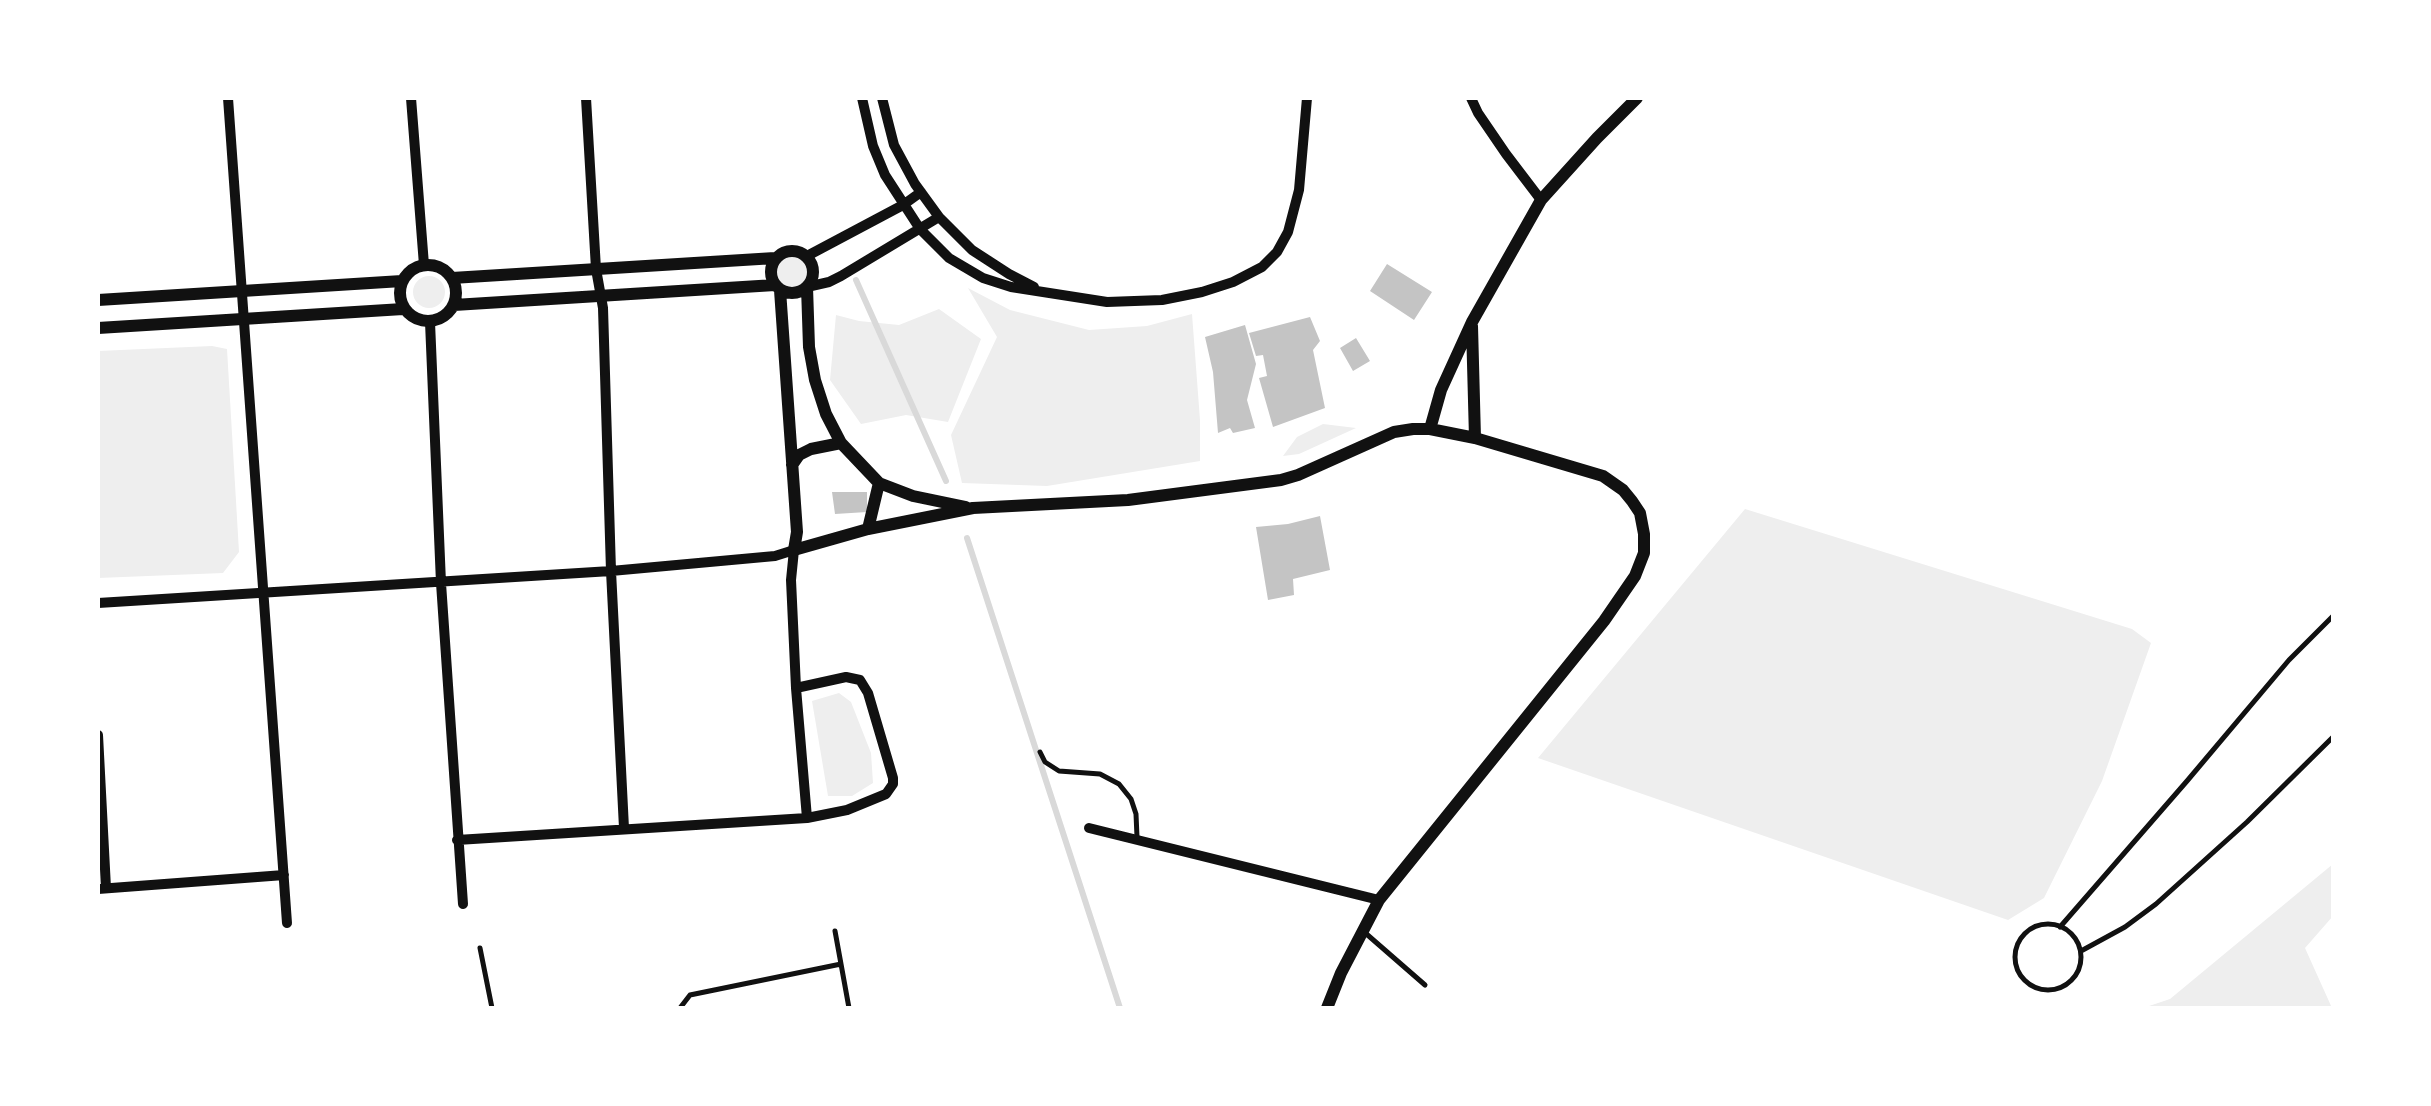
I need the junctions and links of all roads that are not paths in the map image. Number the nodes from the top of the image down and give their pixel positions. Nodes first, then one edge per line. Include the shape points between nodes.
1 (228, 98) edge
2 (410, 98) edge
3 (586, 98) edge
4 (862, 98) edge
5 (882, 98) edge
6 (1295, 98) edge
7 (1470, 98) edge
8 (1638, 98) edge
9 (1306, 102) edge
10 (922, 192) junction
11 (1540, 200) junction
12 (903, 205) junction
13 (939, 217) junction
14 (920, 229) junction
15 (807, 256) junction
16 (776, 258) junction
17 (424, 265) junction
18 (596, 269) junction
19 (452, 278) junction
20 (402, 281) junction
21 (777, 287) junction
22 (807, 287) junction
23 (242, 291) junction
24 (1044, 292) junction
25 (600, 296) junction
26 (98, 300) edge
27 (454, 305) junction
28 (403, 308) junction
29 (244, 318) junction
30 (430, 322) junction
31 (1472, 322) junction
32 (98, 328) edge
33 (1430, 428) junction
34 (1475, 438) junction
35 (841, 443) junction
36 (792, 465) junction
37 (879, 483) junction
38 (974, 508) junction
39 (868, 529) junction
40 (794, 550) junction
41 (611, 571) junction
42 (441, 583) junction
43 (263, 592) junction
44 (98, 603) edge
45 (2334, 615) edge
46 (796, 688) junction
47 (98, 735) edge
48 (2334, 736) edge
49 (1040, 752) dead end
50 (806, 818) junction
51 (624, 828) junction
52 (1089, 828) dead end
53 (458, 840) junction
54 (1137, 840) junction
55 (284, 875) junction
56 (102, 889) edge
57 (1379, 900) junction
58 (463, 904) dead end
59 (287, 923) dead end
60 (2060, 926) junction
61 (835, 931) dead end
62 (1363, 931) junction
63 (480, 948) dead end
64 (2081, 951) junction
65 (841, 964) junction
66 (1425, 985) dead end
67 (492, 1008) edge
68 (680, 1008) edge
69 (850, 1008) edge
70 (1327, 1008) edge

1 - 23 street
2 - 17 street
3 - 18 street
4 - 12 street via 873,146
5 - 10 street via 894,146
6 - 9 street
7 - 11 street
8 - 11 street
9 - 24 street via 1299,190 1288,232 1262,267 1162,300 1106,302
10 - 12 street
10 - 13 street
11 - 31 street
12 - 14 street
12 - 15 street
13 - 14 street
13 - 24 street via 972,250
14 - 22 street via 841,276
14 - 24 street via 983,278
15 - 16 street via 795,250
15 - 22 street via 813,268
16 - 18 street
16 - 21 street via 770,271
17 - 19 street
17 - 20 street
18 - 19 street
18 - 25 street
19 - 27 street
20 - 23 street
20 - 28 street
21 - 22 street via 794,294
21 - 25 street
21 - 36 street
22 - 35 street via 816,380
23 - 26 street
23 - 29 street
25 - 27 street
25 - 41 street
27 - 30 street
28 - 29 street
28 - 30 street
29 - 32 street
29 - 43 street
30 - 42 street
31 - 33 street
31 - 34 street
33 - 34 street
33 - 38 street via 1394,432 1281,480 1128,500
34 - 57 street via 1603,476 1640,513 1644,553 1604,621
35 - 36 street via 810,448
35 - 37 street
36 - 40 street
37 - 38 street
37 - 39 street
38 - 39 street
39 - 40 street
40 - 41 street
40 - 46 street
41 - 42 street
41 - 51 street
42 - 43 street
42 - 53 street
43 - 44 street
43 - 55 street
45 - 60 lane
46 - 50 street
46 - 50 street via 860,680 893,778 886,794
47 - 56 street
48 - 64 lane via 2156,904
49 - 54 lane via 1059,772 1100,774 1119,784 1136,814
50 - 51 street
51 - 53 street
52 - 54 street
53 - 58 street
54 - 57 street
55 - 56 street
55 - 59 street
57 - 62 street
60 - 64 lane
60 - 64 lane via 2039,926 2022,937 2015,956 2020,976 2036,988 2057,989 2074,978
61 - 65 lane
62 - 66 lane
62 - 70 street
63 - 67 lane
65 - 68 lane via 690,994
65 - 69 lane

